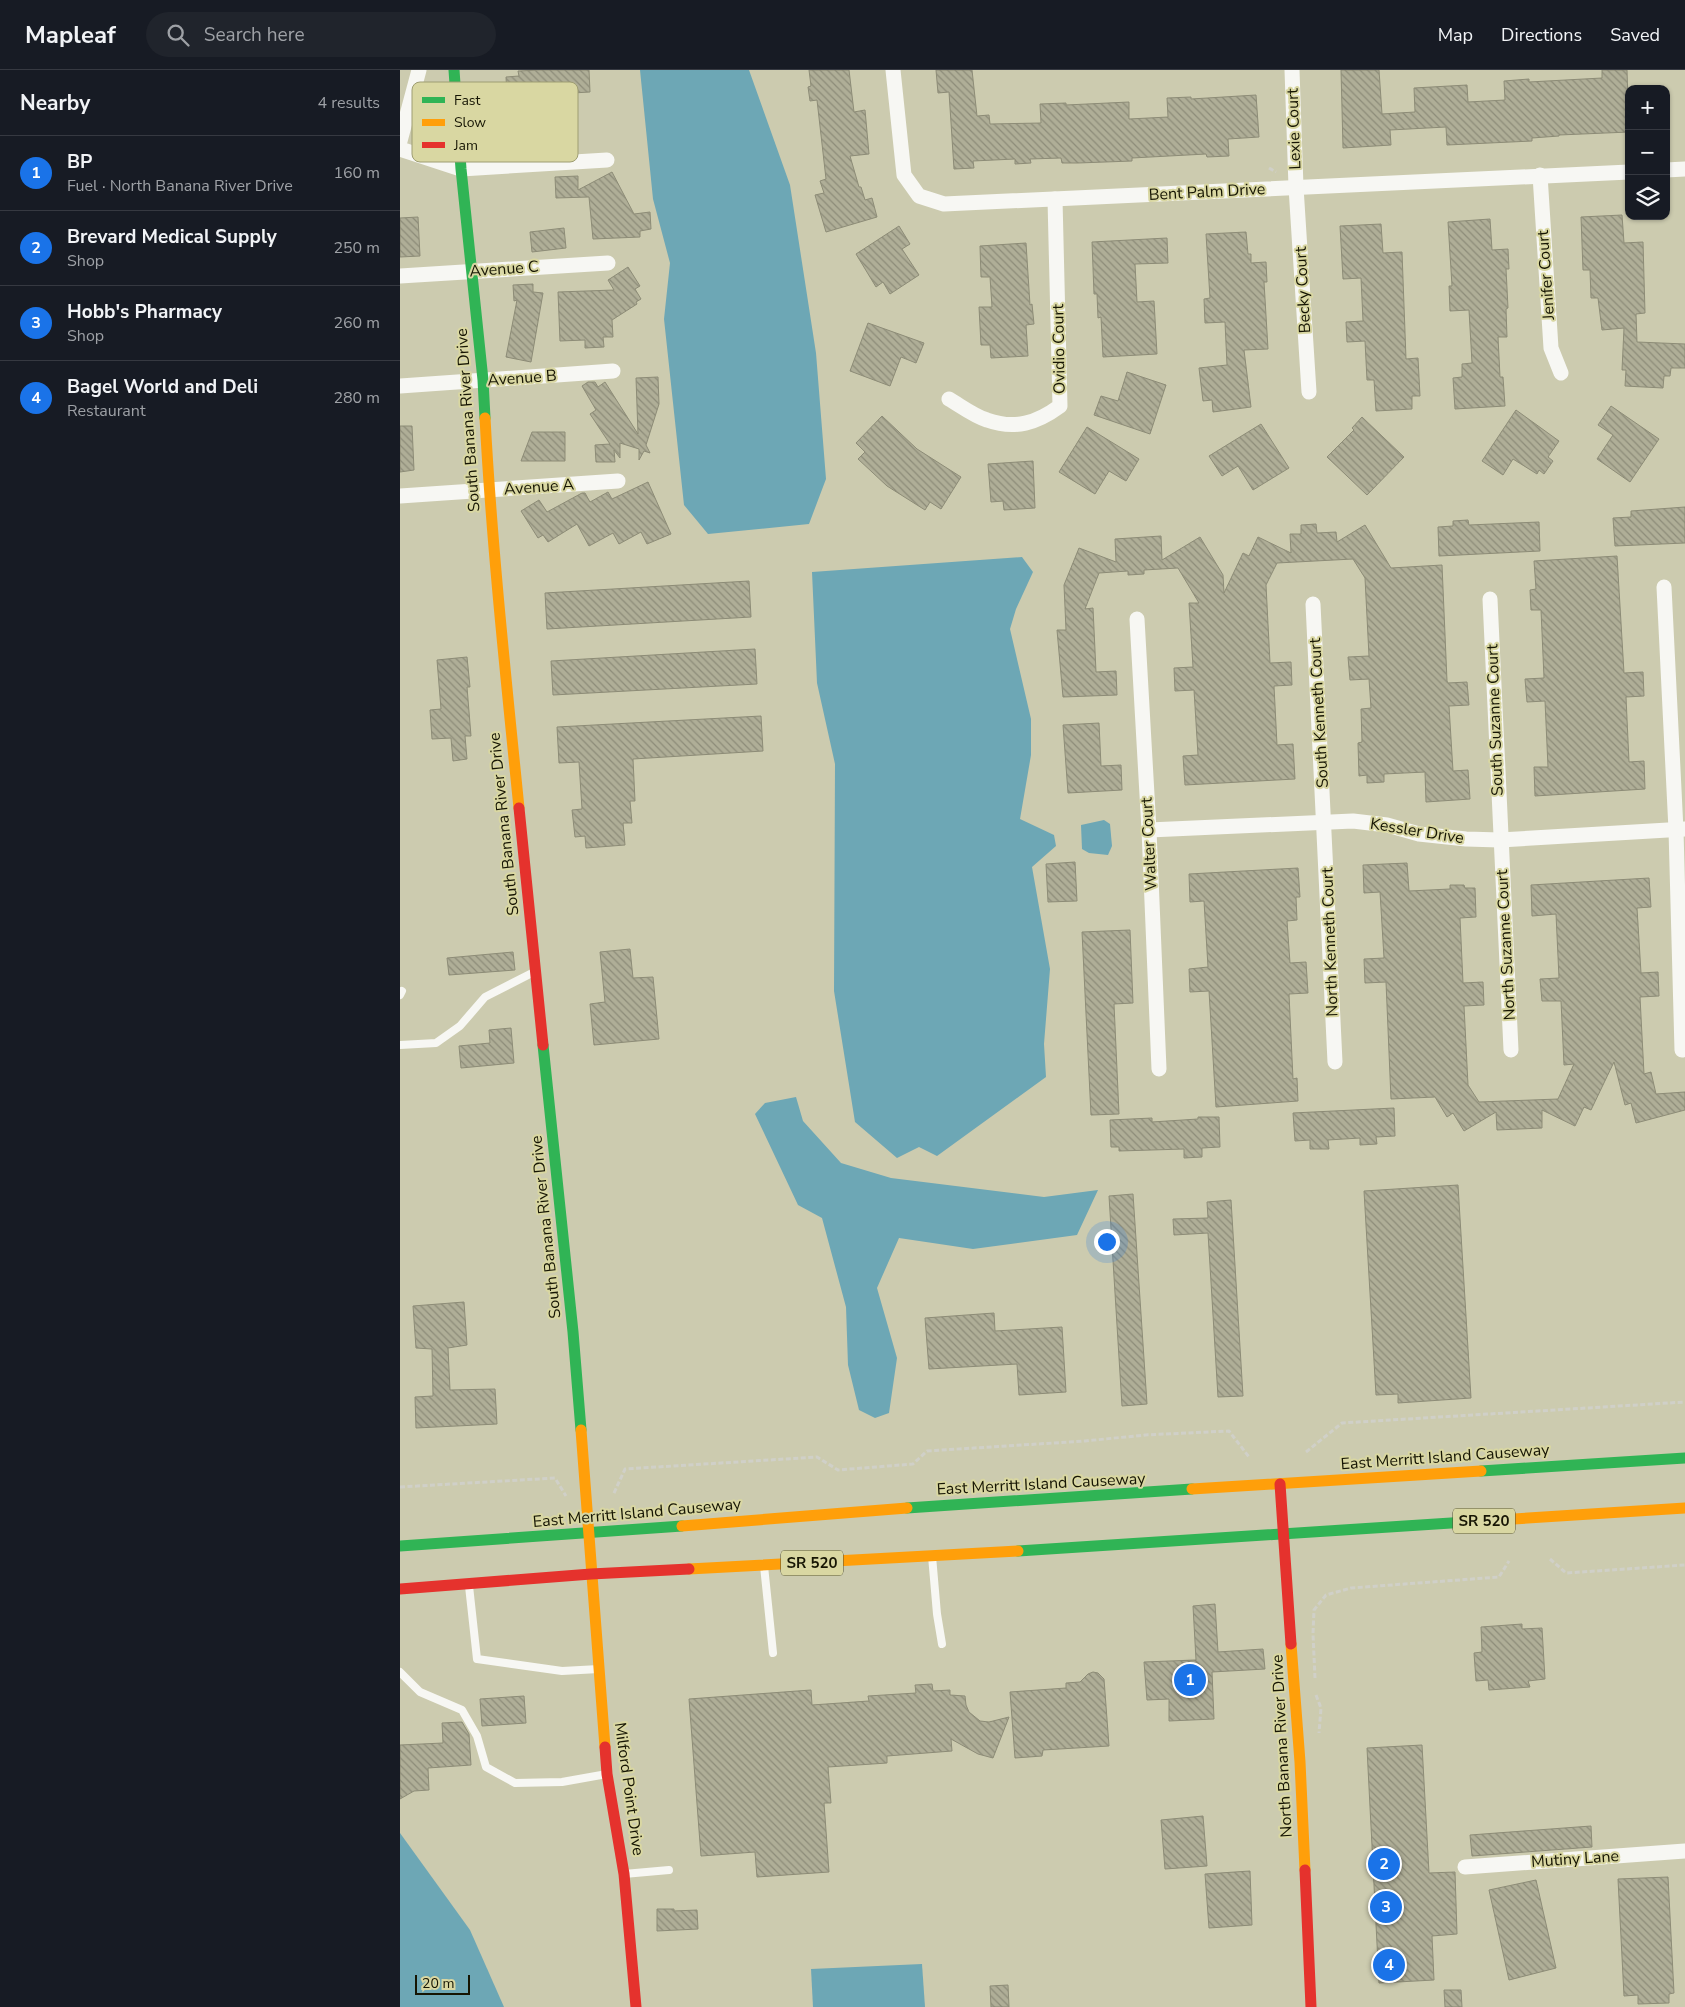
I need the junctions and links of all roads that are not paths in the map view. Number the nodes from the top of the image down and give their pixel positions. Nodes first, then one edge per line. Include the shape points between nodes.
1 (894, 70) edge
2 (1292, 70) edge
3 (412, 96) edge
4 (400, 141) edge
5 (400, 149) edge
6 (412, 153) edge
7 (606, 160) dead end
8 (440, 162) edge
9 (461, 162) edge
10 (574, 162) edge
11 (578, 162) edge
12 (461, 169) junction
13 (1685, 169) edge
14 (1670, 170) edge
15 (1625, 172) edge
16 (1540, 175) junction
17 (1296, 187) junction
18 (1055, 199) junction
19 (608, 263) dead end
20 (473, 272) junction
21 (400, 276) edge
22 (613, 371) dead end
23 (1561, 373) dead end
24 (483, 380) junction
25 (400, 386) edge
26 (1309, 392) dead end
27 (949, 399) dead end
28 (618, 481) dead end
29 (489, 490) junction
30 (400, 496) edge
31 (1664, 587) dead end
32 (1490, 599) dead end
33 (1313, 604) dead end
34 (1138, 619) dead end
35 (1324, 821) junction
36 (1149, 830) junction
37 (1681, 830) edge
38 (1500, 840) junction
39 (536, 972) junction
40 (400, 1045) edge
41 (1511, 1050) dead end
42 (1682, 1050) dead end
43 (1335, 1062) dead end
44 (1159, 1069) dead end
45 (1685, 1458) edge
46 (1280, 1484) junction
47 (1685, 1508) edge
48 (588, 1534) junction
49 (1283, 1534) junction
50 (400, 1546) edge
51 (932, 1555) junction
52 (764, 1566) junction
53 (591, 1574) junction
54 (469, 1584) junction
55 (400, 1589) edge
56 (942, 1644) dead end
57 (772, 1653) dead end
58 (600, 1669) junction
59 (400, 1672) edge
60 (607, 1774) junction
61 (1685, 1851) edge
62 (1465, 1867) dead end
63 (669, 1870) dead end
64 (624, 1874) junction
65 (636, 2007) edge
66 (1311, 2007) edge

1 - 18 street, Bent Palm Drive via 904,175 918,196 944,204
2 - 17 street, Lexie Court
3 - 4 street
5 - 6 street
7 - 11 street
8 - 12 street
9 - 12 main road, South Banana River Drive
10 - 12 street
12 - 20 main road, South Banana River Drive
13 - 14 street
15 - 16 street, Bent Palm Drive
16 - 17 street, Bent Palm Drive
16 - 23 street, Jenifer Court via 1551,348
17 - 18 street, Bent Palm Drive
17 - 26 street, Becky Court
18 - 27 street, Ovidio Court via 1060,406 1038,420 1014,425 986,420
19 - 20 street, Avenue C
20 - 21 street, Avenue C
20 - 24 main road, South Banana River Drive
22 - 24 street, Avenue B
24 - 25 street, Avenue B
24 - 29 main road, South Banana River Drive
28 - 29 street, Avenue A
29 - 30 street, Avenue A
29 - 39 main road, South Banana River Drive
31 - 37 street
32 - 38 street, South Suzanne Court
33 - 35 street, South Kenneth Court
34 - 36 street, Walter Court
35 - 36 street, Kessler Drive
35 - 38 street, Kessler Drive via 1387,824 1419,834
35 - 43 street, North Kenneth Court
36 - 44 street, Walter Court
37 - 38 street, Kessler Drive
37 - 42 street
38 - 41 street, North Suzanne Court
39 - 40 lane via 485,997 460,1026 436,1042
39 - 48 main road, South Banana River Drive via 573,1332
45 - 46 main road, East Merritt Island Causeway
46 - 48 main road, East Merritt Island Causeway via 945,1505
46 - 49 main road, North Banana River Drive
47 - 49 main road, SR 520
48 - 50 main road, East Merritt Island Causeway
48 - 53 main road, South Banana River Drive
49 - 51 main road, SR 520
49 - 66 main road, North Banana River Drive via 1299,1743
51 - 52 main road, SR 520
51 - 56 lane
52 - 53 main road, SR 520
52 - 57 lane
53 - 54 main road, SR 520
53 - 58 main road, Milford Point Drive
54 - 55 main road, SR 520
54 - 58 lane via 477,1659 562,1670
58 - 60 main road, Milford Point Drive
59 - 60 lane via 420,1692 462,1710 477,1736 486,1767 515,1783 562,1782
60 - 64 main road, Milford Point Drive
61 - 62 street, Mutiny Lane
63 - 64 lane
64 - 65 main road, Milford Point Drive

